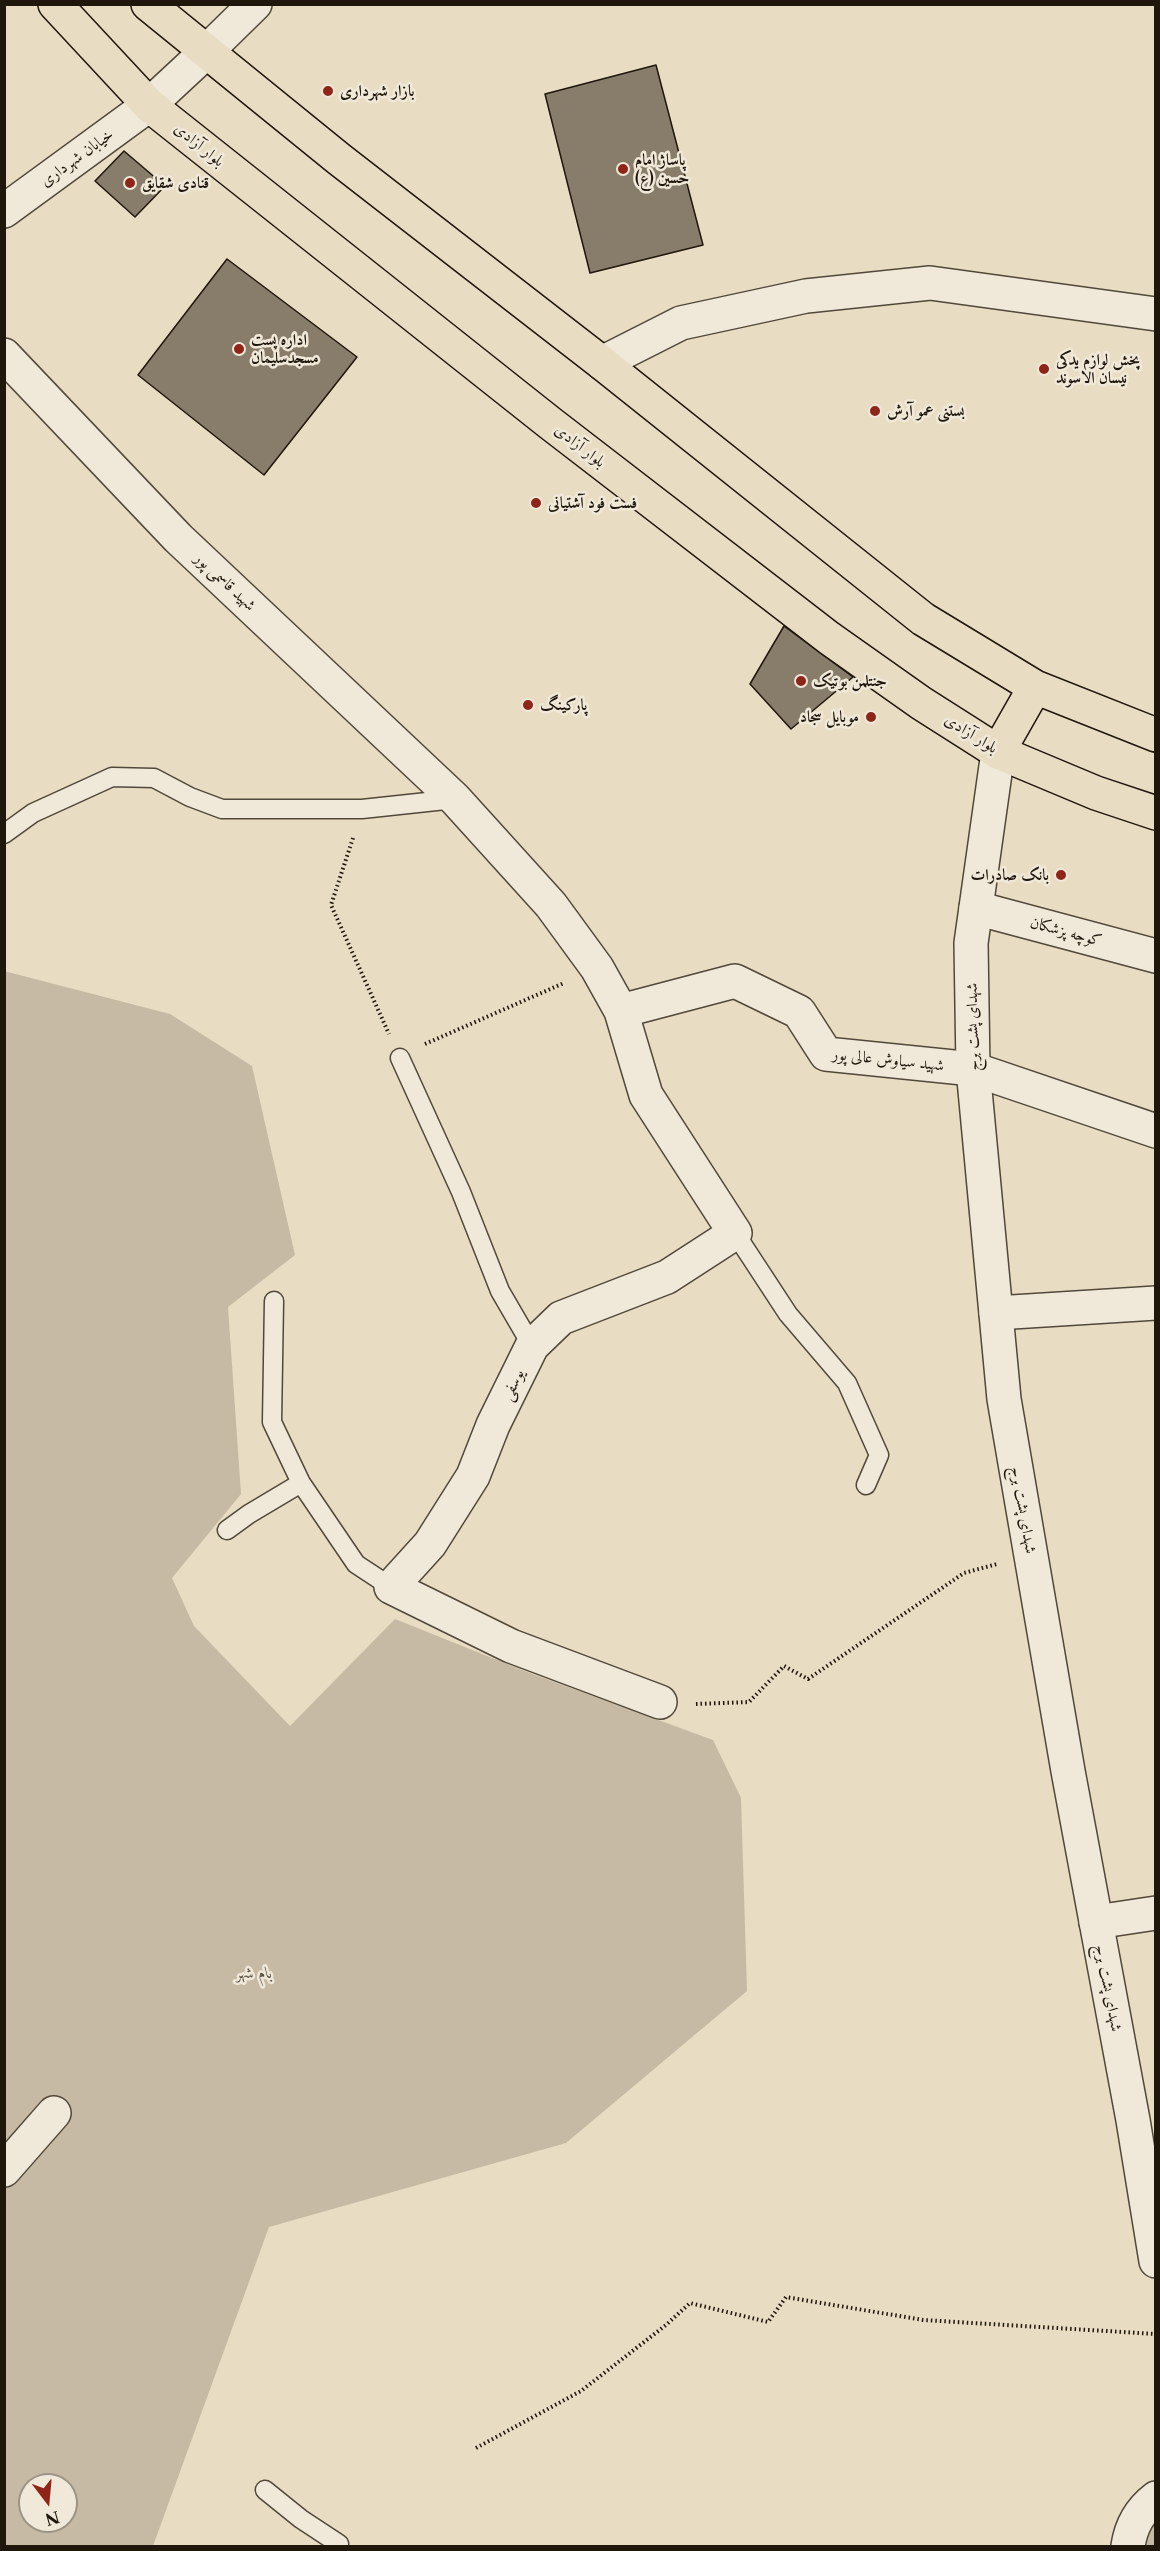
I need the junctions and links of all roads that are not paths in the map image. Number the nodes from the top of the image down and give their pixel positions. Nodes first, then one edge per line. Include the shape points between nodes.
1 (55, 4) edge
2 (148, 4) edge
3 (255, 4) edge
4 (206, 52) junction
5 (149, 105) junction
6 (4, 211) edge
7 (1155, 314) edge
8 (4, 355) edge
9 (602, 363) junction
10 (1035, 687) junction
11 (1155, 735) edge
12 (998, 752) junction
13 (455, 799) junction
14 (1155, 813) edge
15 (4, 834) edge
16 (976, 908) junction
17 (1155, 956) edge
18 (621, 1011) junction
19 (400, 1058) road end
20 (973, 1069) junction
21 (1155, 1131) edge
22 (735, 1233) junction
23 (273, 1301) dead end
24 (1155, 1303) edge
25 (996, 1313) junction
26 (532, 1346) junction
27 (301, 1483) junction
28 (866, 1485) dead end
29 (227, 1530) dead end
30 (391, 1587) junction
31 (660, 1702) road end
32 (1155, 1913) edge
33 (1096, 1922) junction
34 (54, 2113) dead end
35 (4, 2170) edge
36 (1155, 2260) edge
37 (266, 2490) dead end
38 (1155, 2498) edge
39 (1126, 2542) edge
40 (338, 2547) edge

1 - 5 main road, بلوار آزادی
2 - 4 main road
3 - 4 street, خیابان شهرداری
4 - 5 street, خیابان شهرداری
4 - 9 main road
5 - 6 street, خیابان شهرداری
5 - 12 main road, بلوار آزادی via 811,625
7 - 9 street via 930,283 806,296 681,323
8 - 13 street, شهید قاسمی پور via 178,538
9 - 10 main road via 923,619
10 - 11 main road
10 - 12 main road
12 - 14 main road, بلوار آزادی via 1096,794
12 - 16 street, شهدای پشت برج
13 - 15 lane via 362,809 222,809 154,778 112,777 33,813
13 - 18 street, شهید قاسمی پور via 551,905 597,968
16 - 17 street, کوچه پزشکان
16 - 20 street, شهدای پشت برج via 971,943
18 - 20 street, شهید سیاوش عالی پور via 735,981 800,1012 826,1054
18 - 22 street via 645,1095
19 - 26 lane via 461,1192 500,1291
20 - 21 street
20 - 25 street, شهدای پشت برج
22 - 26 street, یوسفی via 667,1277 561,1317
22 - 28 lane via 788,1314 847,1383 879,1455
23 - 27 lane via 272,1422
24 - 25 street
25 - 33 street, شهدای پشت برج via 1004,1399
26 - 30 street, یوسفی via 473,1476 430,1544
27 - 29 lane
27 - 30 lane via 356,1564
30 - 31 street via 511,1646
32 - 33 street
33 - 36 street, شهدای پشت برج
34 - 35 street
37 - 40 lane
38 - 39 street via 1139,2513

